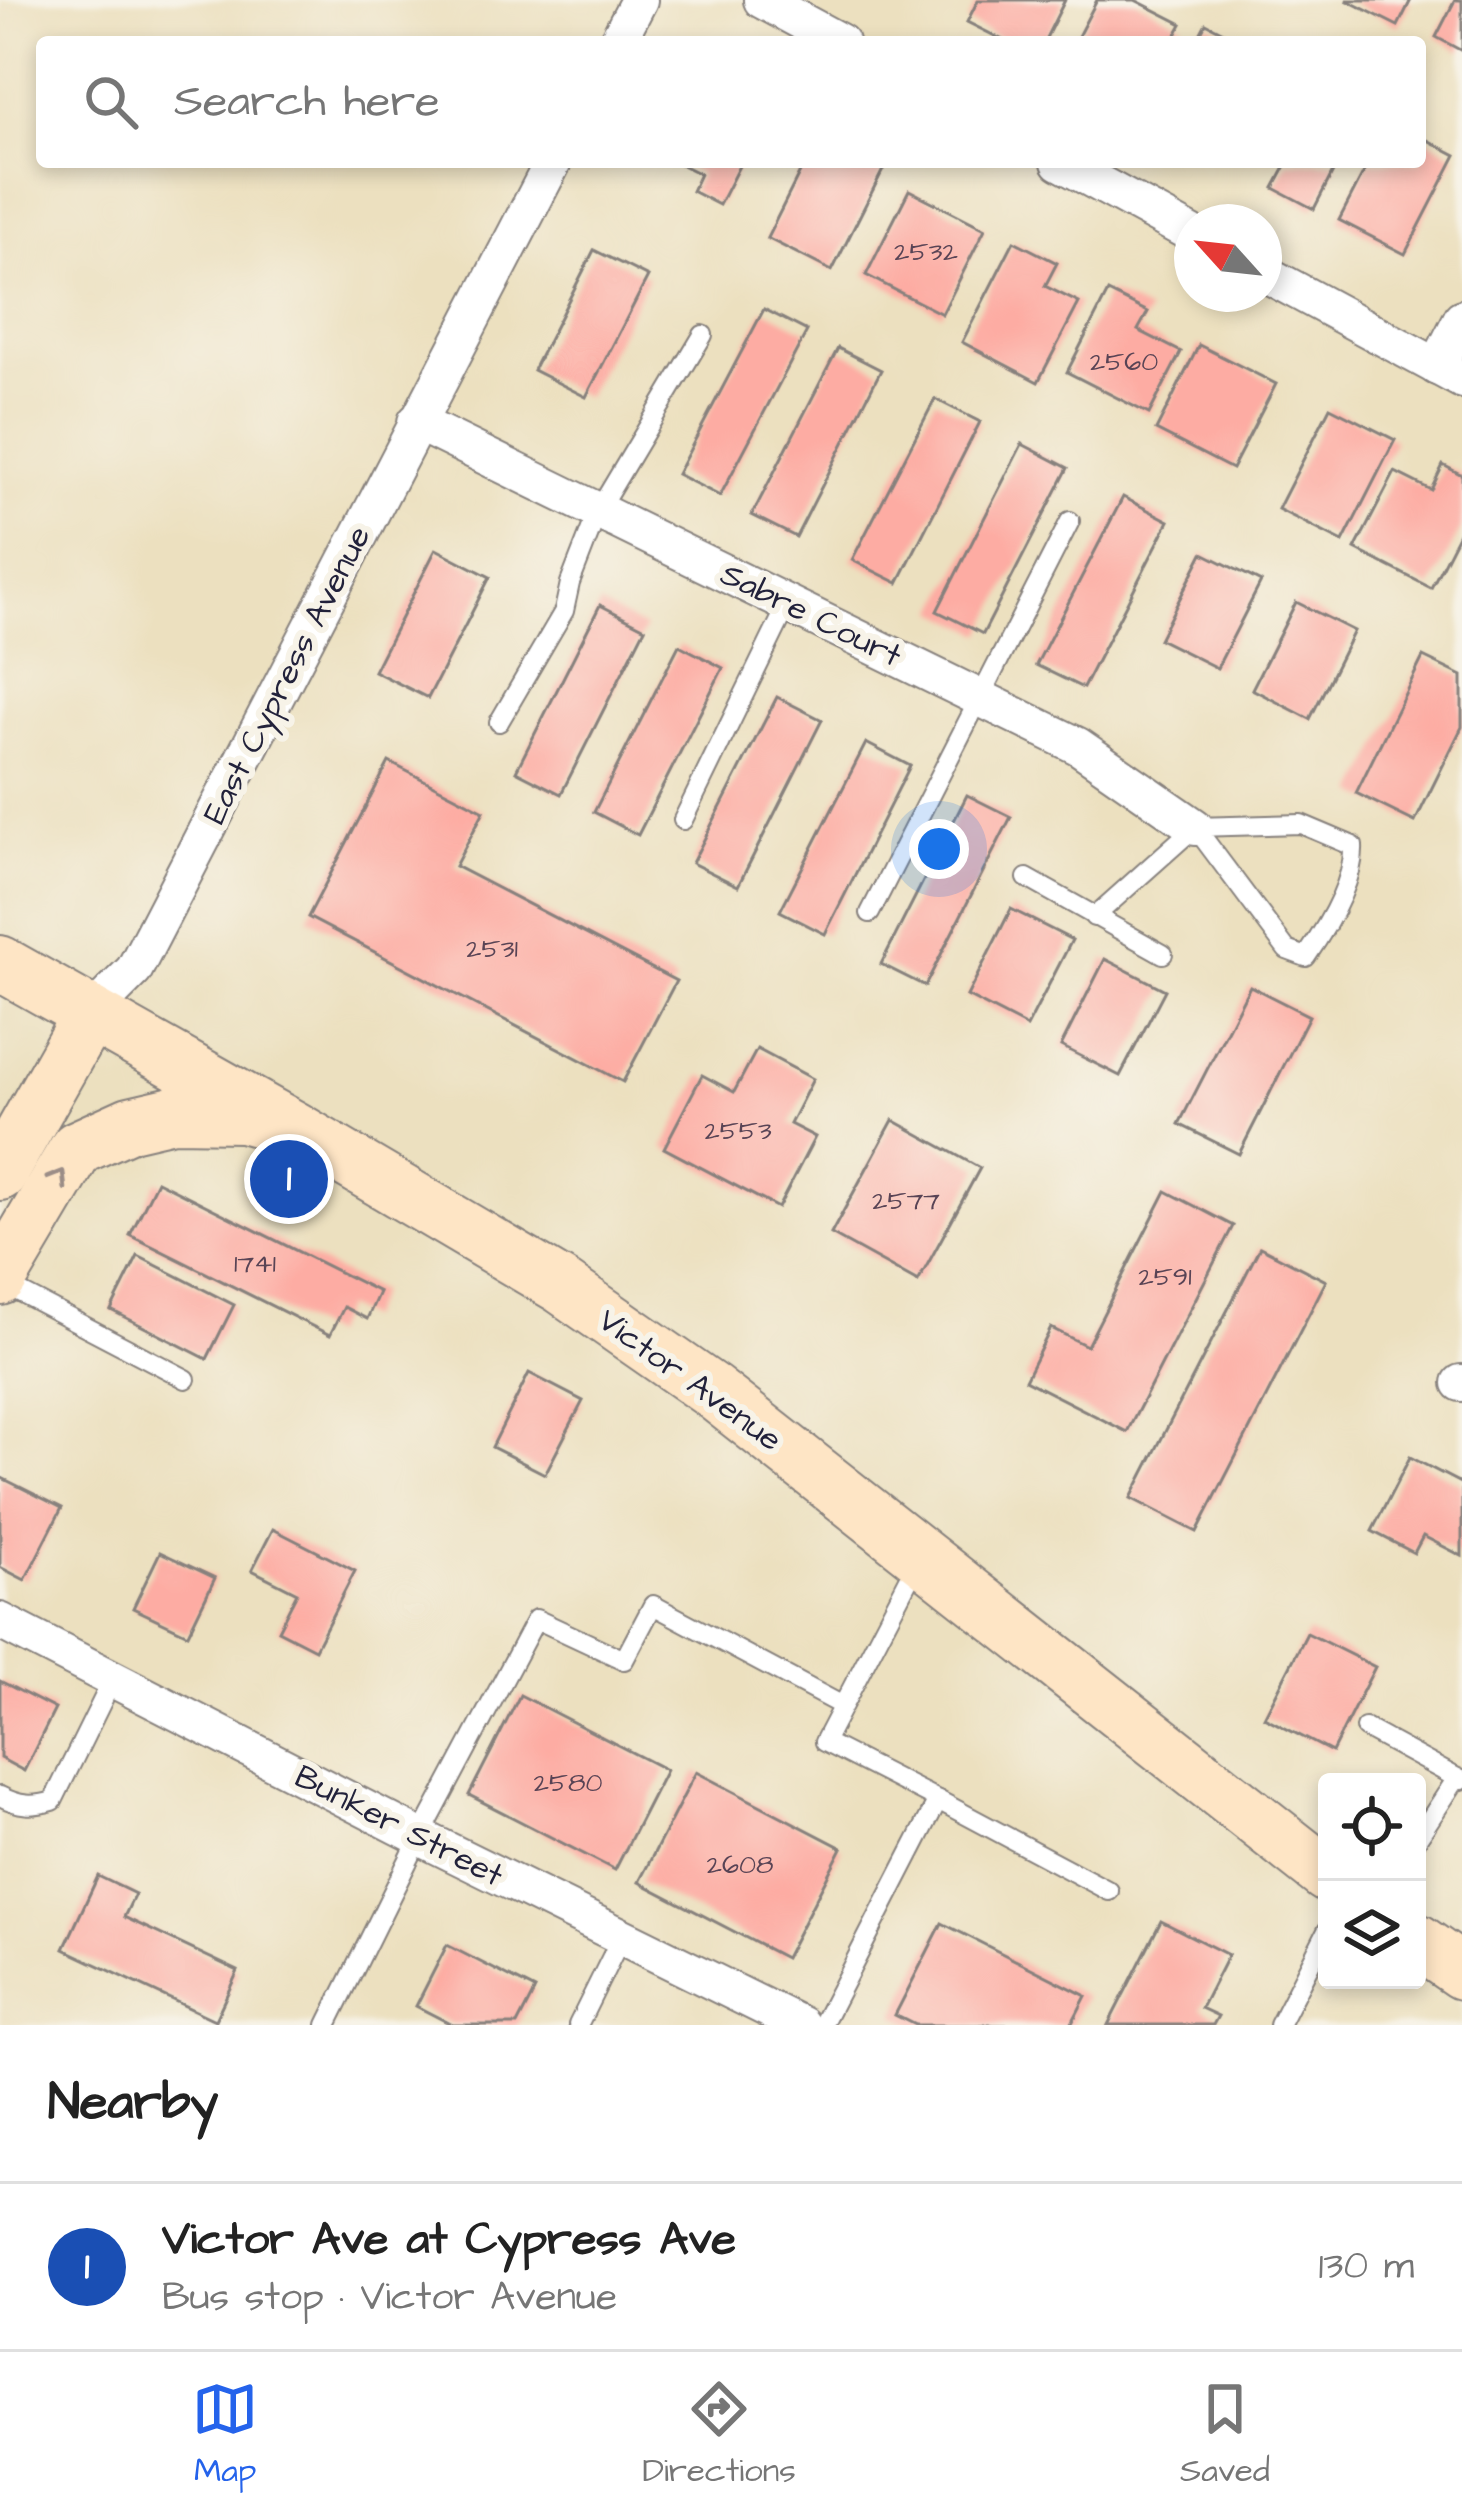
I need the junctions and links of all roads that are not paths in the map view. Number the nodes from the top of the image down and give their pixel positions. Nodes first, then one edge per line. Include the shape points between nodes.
1 (639, 0) edge
2 (762, 0) edge
3 (619, 36) edge
4 (828, 36) edge
5 (550, 168) edge
6 (1071, 168) edge
7 (1174, 224) edge
8 (1282, 283) edge
9 (1462, 318) edge
10 (704, 335) dead end
11 (1449, 373) edge
12 (416, 422) junction
13 (598, 511) junction
14 (1070, 521) dead end
15 (788, 604) junction
16 (980, 698) junction
17 (499, 722) dead end
18 (683, 820) dead end
19 (1195, 827) junction
20 (1027, 878) dead end
21 (870, 913) dead end
22 (1094, 916) junction
23 (1163, 954) dead end
24 (0, 963) edge
25 (90, 1013) junction
26 (296, 1129) junction
27 (0, 1173) edge
28 (0, 1280) edge
29 (186, 1379) dead end
30 (920, 1556) junction
31 (0, 1621) edge
32 (113, 1679) junction
33 (841, 1705) junction
34 (1365, 1728) dead end
35 (1459, 1779) edge
36 (0, 1796) edge
37 (938, 1800) junction
38 (1426, 1827) edge
39 (420, 1837) junction
40 (1318, 1868) edge
41 (1109, 1891) dead end
42 (621, 1938) junction
43 (1426, 1947) edge
44 (1318, 1949) edge
45 (1462, 1972) edge
46 (327, 2025) edge
47 (578, 2025) edge
48 (801, 2025) edge
49 (822, 2025) edge
50 (1279, 2025) edge

1 - 3 street
2 - 4 street
5 - 12 street, East Cypress Avenue
6 - 7 street
8 - 11 street
9 - 11 street
10 - 13 lane
12 - 13 street, Sabre Court
12 - 25 street, East Cypress Avenue via 134,970
13 - 15 street, Sabre Court
13 - 17 lane via 564,611
14 - 16 lane
15 - 16 street, Sabre Court
15 - 18 lane
16 - 19 street, Sabre Court via 1078,746
16 - 21 lane
19 - 19 lane via 1287,950 1306,957 1354,863 1353,846 1301,824
19 - 22 lane
20 - 22 lane
22 - 23 lane
24 - 25 main road, Victor Avenue
25 - 26 main road, Victor Avenue
25 - 27 main road, East Cypress Avenue
28 -> 26 main road via 77,1148 173,1114 243,1115
26 - 30 main road, Victor Avenue via 561,1286 712,1391
28 - 29 lane
30 - 33 lane
30 - 40 main road, Victor Avenue
31 - 32 street, Bunker Street
32 - 36 lane via 53,1802 16,1804
32 - 39 street, Bunker Street
33 - 37 lane via 824,1742
33 - 39 lane via 652,1606 624,1660 536,1619
34 - 35 lane
35 - 38 lane
37 - 41 lane
37 - 49 lane
39 - 42 street, Bunker Street
39 - 46 lane
42 - 47 lane
42 - 48 street, Bunker Street
43 - 45 main road
44 - 50 lane

